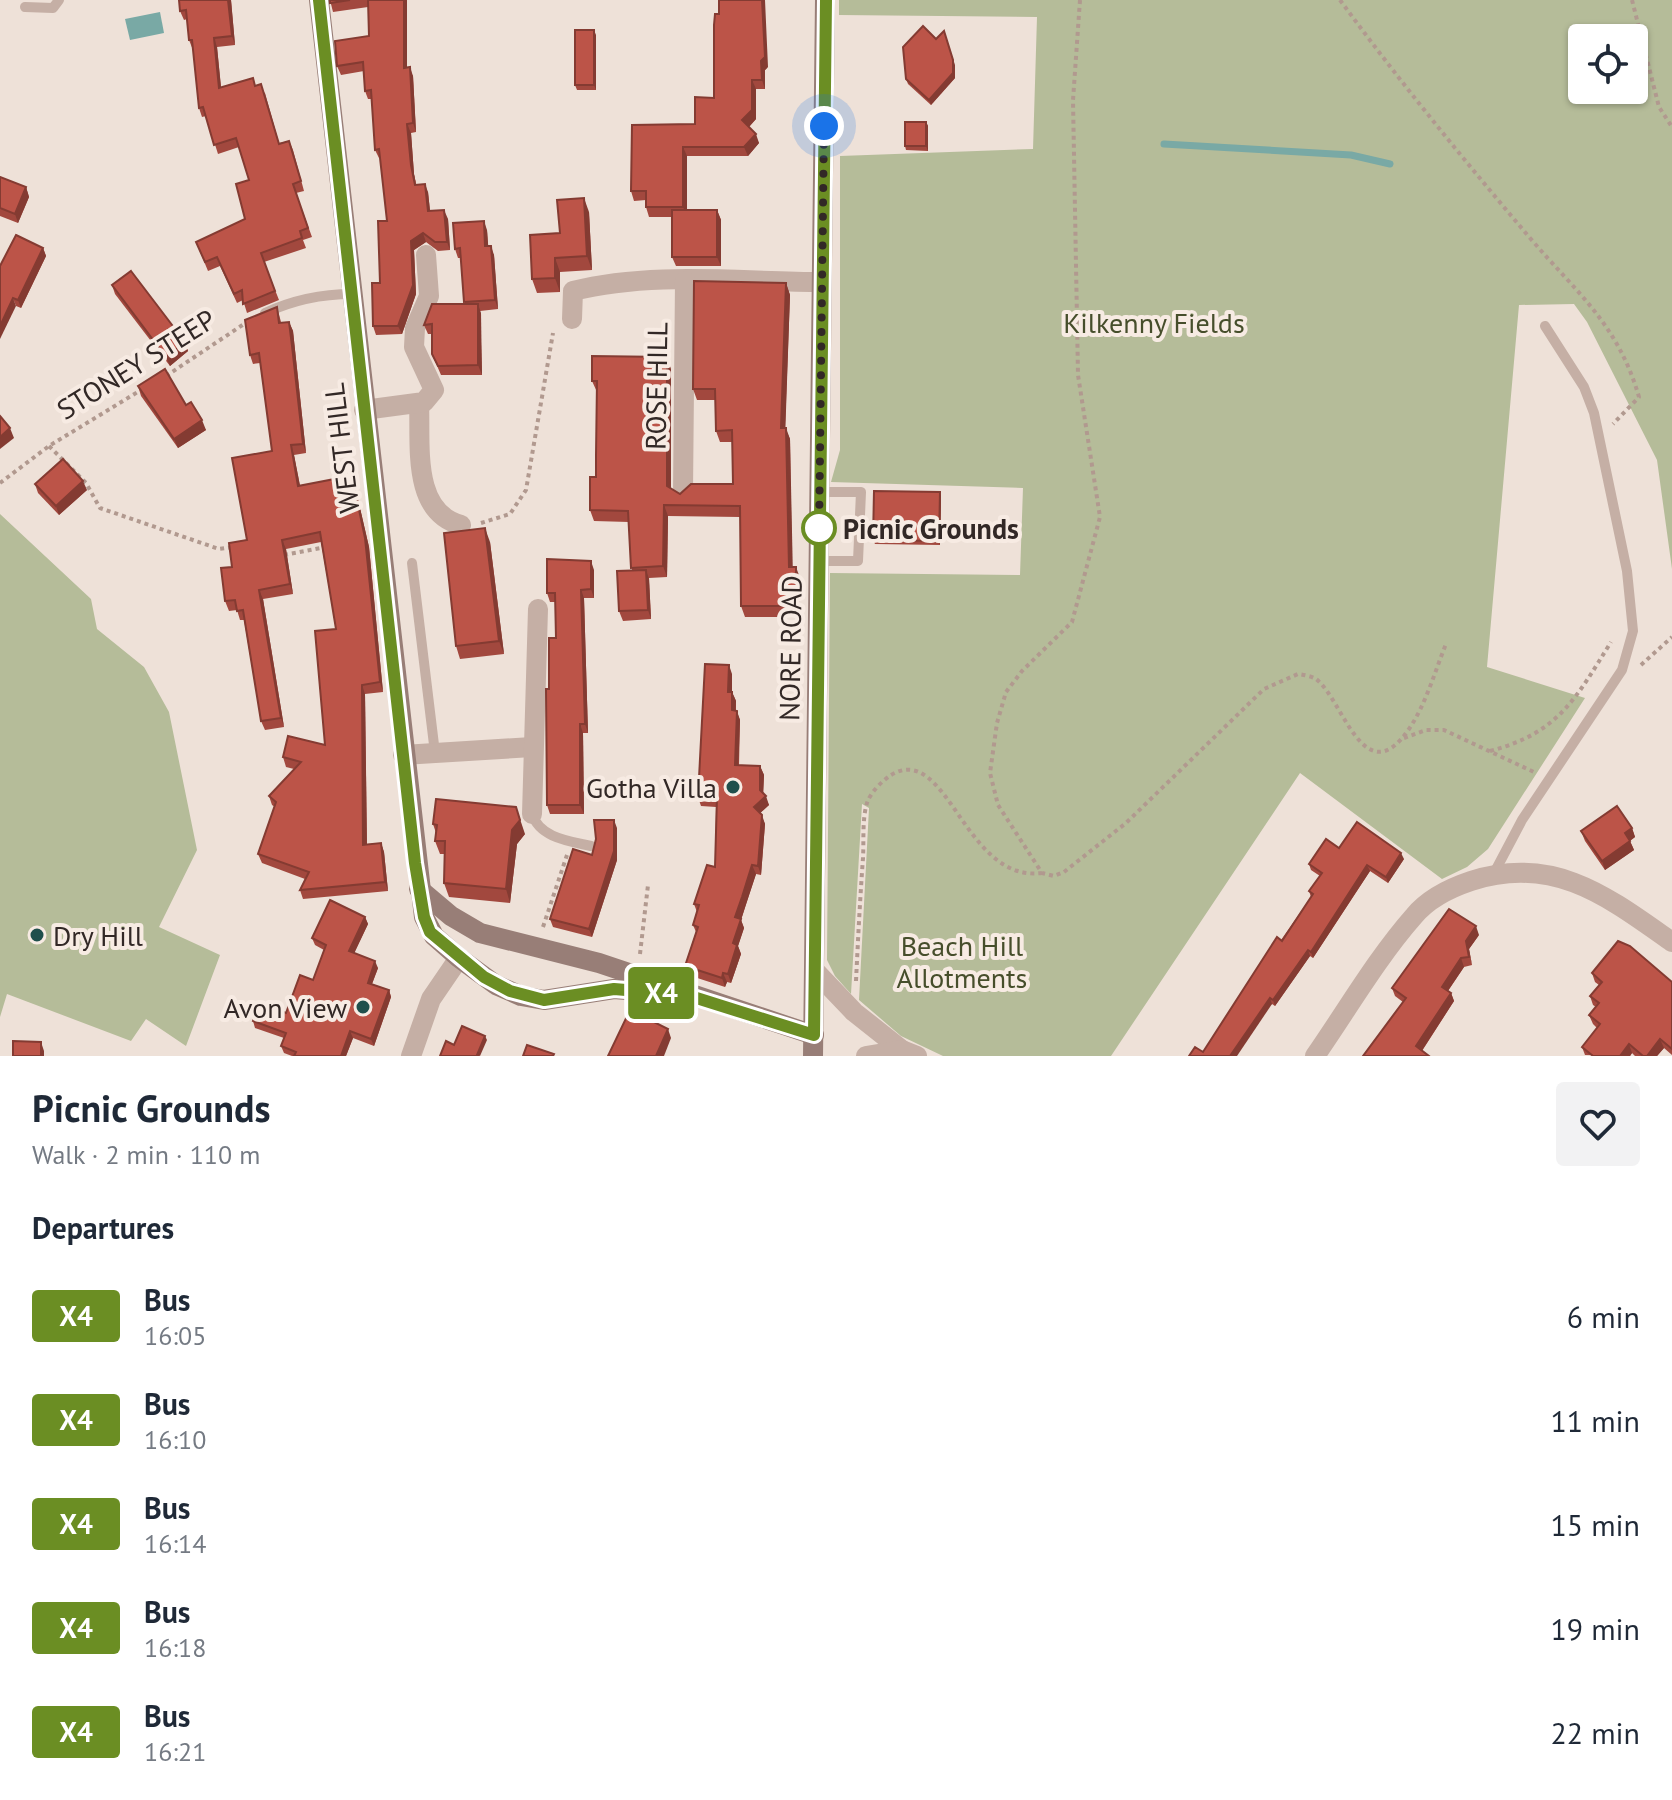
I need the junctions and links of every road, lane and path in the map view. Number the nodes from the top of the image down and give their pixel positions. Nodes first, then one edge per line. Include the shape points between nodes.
1 (59, 0) edge
2 (319, 0) edge
3 (825, 0) edge
4 (1080, 0) edge
5 (1340, 0) edge
6 (1632, 0) edge
7 (25, 7) dead end
8 (1672, 127) edge
9 (426, 255) dead end
10 (685, 281) junction
11 (821, 282) junction
12 (352, 294) junction
13 (572, 319) joint
14 (247, 322) joint
15 (1545, 326) dead end
16 (161, 379) edge
17 (148, 386) edge
18 (419, 403) junction
19 (364, 410) junction
20 (1601, 437) junction
21 (49, 446) junction
22 (0, 483) edge
23 (683, 492) edge
24 (819, 492) junction
25 (461, 525) joint
26 (336, 545) edge
27 (242, 547) edge
28 (278, 556) edge
29 (819, 561) junction
30 (412, 563) dead end
31 (1632, 606) junction
32 (538, 609) dead end
33 (1446, 644) dead end
34 (1401, 738) junction
35 (532, 747) junction
36 (1490, 751) junction
37 (435, 753) junction
38 (403, 755) junction
39 (1548, 779) junction
40 (532, 814) joint
41 (571, 842) junction
42 (591, 846) edge
43 (1042, 873) junction
44 (1493, 875) junction
45 (648, 885) dead end
46 (419, 889) junction
47 (544, 922) dead end
48 (1672, 942) edge
49 (459, 958) junction
50 (815, 971) junction
51 (638, 976) junction
52 (687, 995) junction
53 (854, 1012) junction
54 (814, 1035) junction
55 (909, 1053) edge
56 (411, 1056) edge
57 (813, 1056) edge
58 (866, 1056) edge
59 (1315, 1056) edge

1 - 7 lane via 53,8
2 - 12 street, WEST HILL
3 - 11 street, NORE ROAD
4 - 43 path via 1073,100 1078,375 1100,517 1072,622 1006,692 990,773 1003,815
5 - 20 path via 1417,104 1593,305 1612,336 1639,397
6 - 8 path via 1659,107
9 - 18 street via 429,296 416,325 414,347 434,390
10 - 11 street, ROSE HILL
10 - 13 street, ROSE HILL via 573,291
10 - 23 street, ROSE HILL
11 - 24 street, NORE ROAD
12 - 14 lane, STONEY STEEP via 285,304
12 - 19 street, WEST HILL
13 - 25 path via 556,319 521,502 502,518
14 - 16 path, STONEY STEEP
15 - 20 lane via 1584,387
17 - 21 path, STONEY STEEP
18 - 19 street
18 - 25 street via 427,497 443,519
19 - 38 street, WEST HILL
20 - 31 lane
21 - 22 path, STONEY STEEP
21 - 27 path via 86,483 100,508 219,549
24 - 29 street, NORE ROAD
24 - 29 lane via 861,492 858,561
26 - 28 path
29 - 50 street, NORE ROAD
30 - 37 lane
31 - 36 path via 1563,715 1530,738
31 - 39 lane via 1633,631 1622,670
32 - 35 street via 543,634
33 - 34 path via 1415,719
34 - 36 path via 1444,730
34 - 43 path via 1383,749 1367,748 1318,681 1307,675 1287,676 1264,689 1079,862 1054,876
35 - 37 street
35 - 40 street
36 - 39 path
37 - 38 street
38 - 46 street, WEST HILL
39 - 44 lane
40 - 41 lane via 544,831
41 - 42 lane
41 - 47 path
43 - 53 path via 1015,871 989,856 937,783 924,773 909,770 887,778 869,798 866,810
44 - 48 street via 1547,873 1572,880
44 - 59 street via 1447,891 1414,916
45 - 51 path
46 - 49 street, WEST HILL via 430,932
46 - 51 street, WEST HILL via 480,933
49 - 52 street, WEST HILL via 496,985 533,998 614,989
49 - 56 street via 431,999
50 - 53 street
50 - 54 street, NORE ROAD
51 - 52 street, WEST HILL
52 - 54 street, WEST HILL
53 - 55 street
54 - 57 street, NORE ROAD
55 - 58 street

